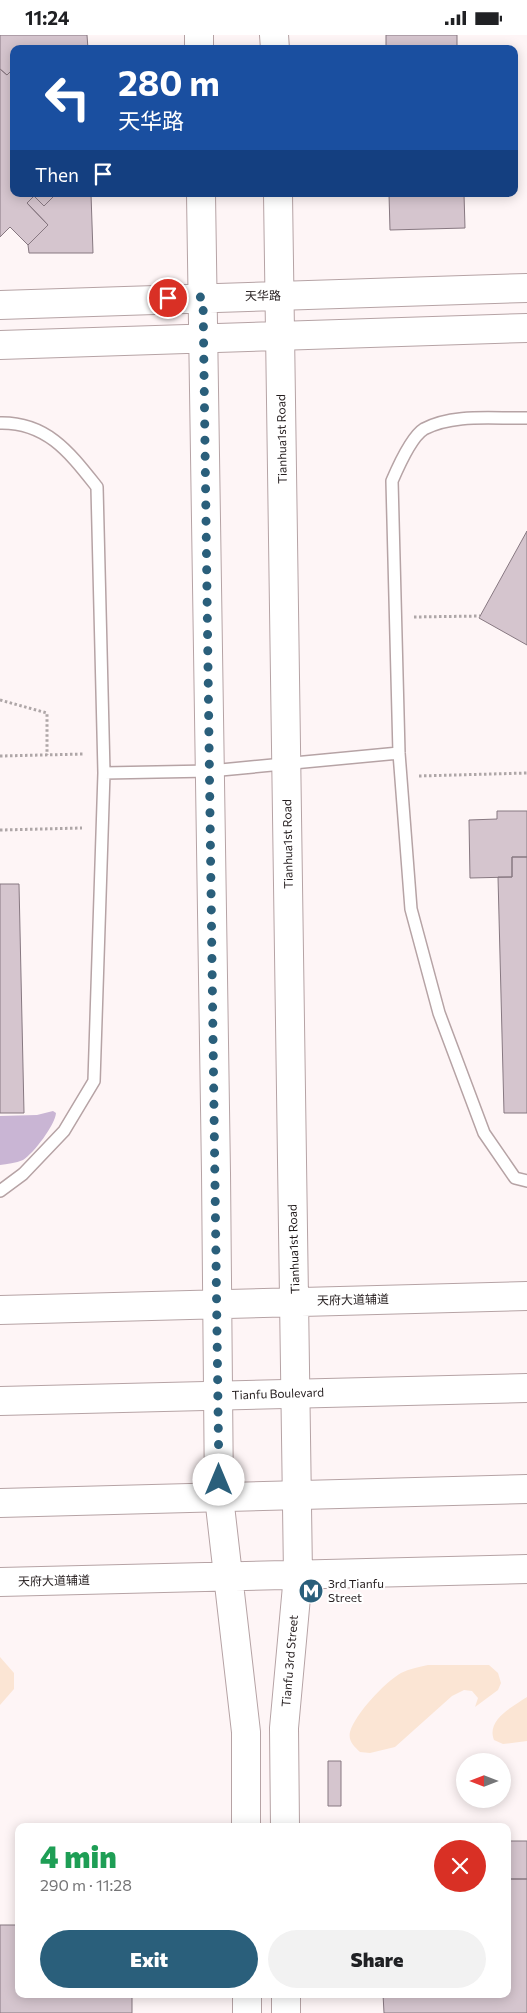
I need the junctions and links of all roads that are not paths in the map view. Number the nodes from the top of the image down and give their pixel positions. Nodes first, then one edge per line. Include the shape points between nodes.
1 (201, 197) edge
2 (278, 197) edge
3 (527, 288) edge
4 (280, 296) junction
5 (203, 297) junction
6 (0, 305) edge
7 (527, 328) edge
8 (280, 336) junction
9 (203, 337) junction
10 (0, 345) edge
11 (527, 418) edge
12 (0, 423) edge
13 (399, 753) junction
14 (287, 763) junction
15 (210, 771) junction
16 (104, 773) junction
17 (527, 1181) edge
18 (0, 1191) edge
19 (527, 1296) edge
20 (295, 1301) junction
21 (217, 1304) junction
22 (0, 1309) edge
23 (527, 1387) edge
24 (296, 1393) junction
25 (219, 1396) junction
26 (0, 1401) edge
27 (527, 1489) edge
28 (298, 1495) junction
29 (219, 1497) junction
30 (0, 1503) edge
31 (527, 1569) edge
32 (298, 1575) junction
33 (226, 1576) junction
34 (0, 1582) edge
35 (246, 1823) edge
36 (285, 1823) edge
37 (247, 1998) edge
38 (286, 1998) edge
39 (247, 2013) edge
40 (286, 2013) edge

1 - 5 main road
2 - 4 main road, Tianhua1st Road
3 - 4 main road, 天华路
4 - 5 main road, 天华路
4 - 8 main road, Tianhua1st Road
5 - 6 main road, 天华路
5 - 9 main road
7 - 8 main road
8 - 9 main road
8 - 14 main road, Tianhua1st Road
9 - 10 main road
9 - 15 main road
11 - 13 lane via 454,420 423,430 403,456 392,481
12 - 16 lane via 19,422 49,436 73,457 97,487
13 - 14 lane
13 - 17 lane via 411,909 439,1013 484,1133 515,1177
14 - 15 lane
14 - 20 main road, Tianhua1st Road
15 - 16 lane
15 - 21 main road
16 - 18 lane via 94,1081 64,1131 23,1174
19 - 20 main road, 天府大道辅道
20 - 21 main road, 天府大道辅道
20 - 24 main road, Tianhua1st Road
21 - 22 main road, 天府大道辅道
21 - 25 main road
23 - 24 main road, Tianfu Boulevard
24 - 25 main road, Tianfu Boulevard
24 - 28 main road, Tianhua1st Road
25 - 26 main road, Tianfu Boulevard
25 - 29 main road
27 - 28 main road
28 - 29 main road
28 - 32 main road, Tianfu 3rd Street
29 - 30 main road
29 - 33 main road
31 - 32 main road, 天府大道辅道
32 - 33 main road, 天府大道辅道
32 - 36 main road, Tianfu 3rd Street via 284,1728
33 - 34 main road, 天府大道辅道
33 - 35 main road via 246,1732
37 - 39 main road
38 - 40 main road

